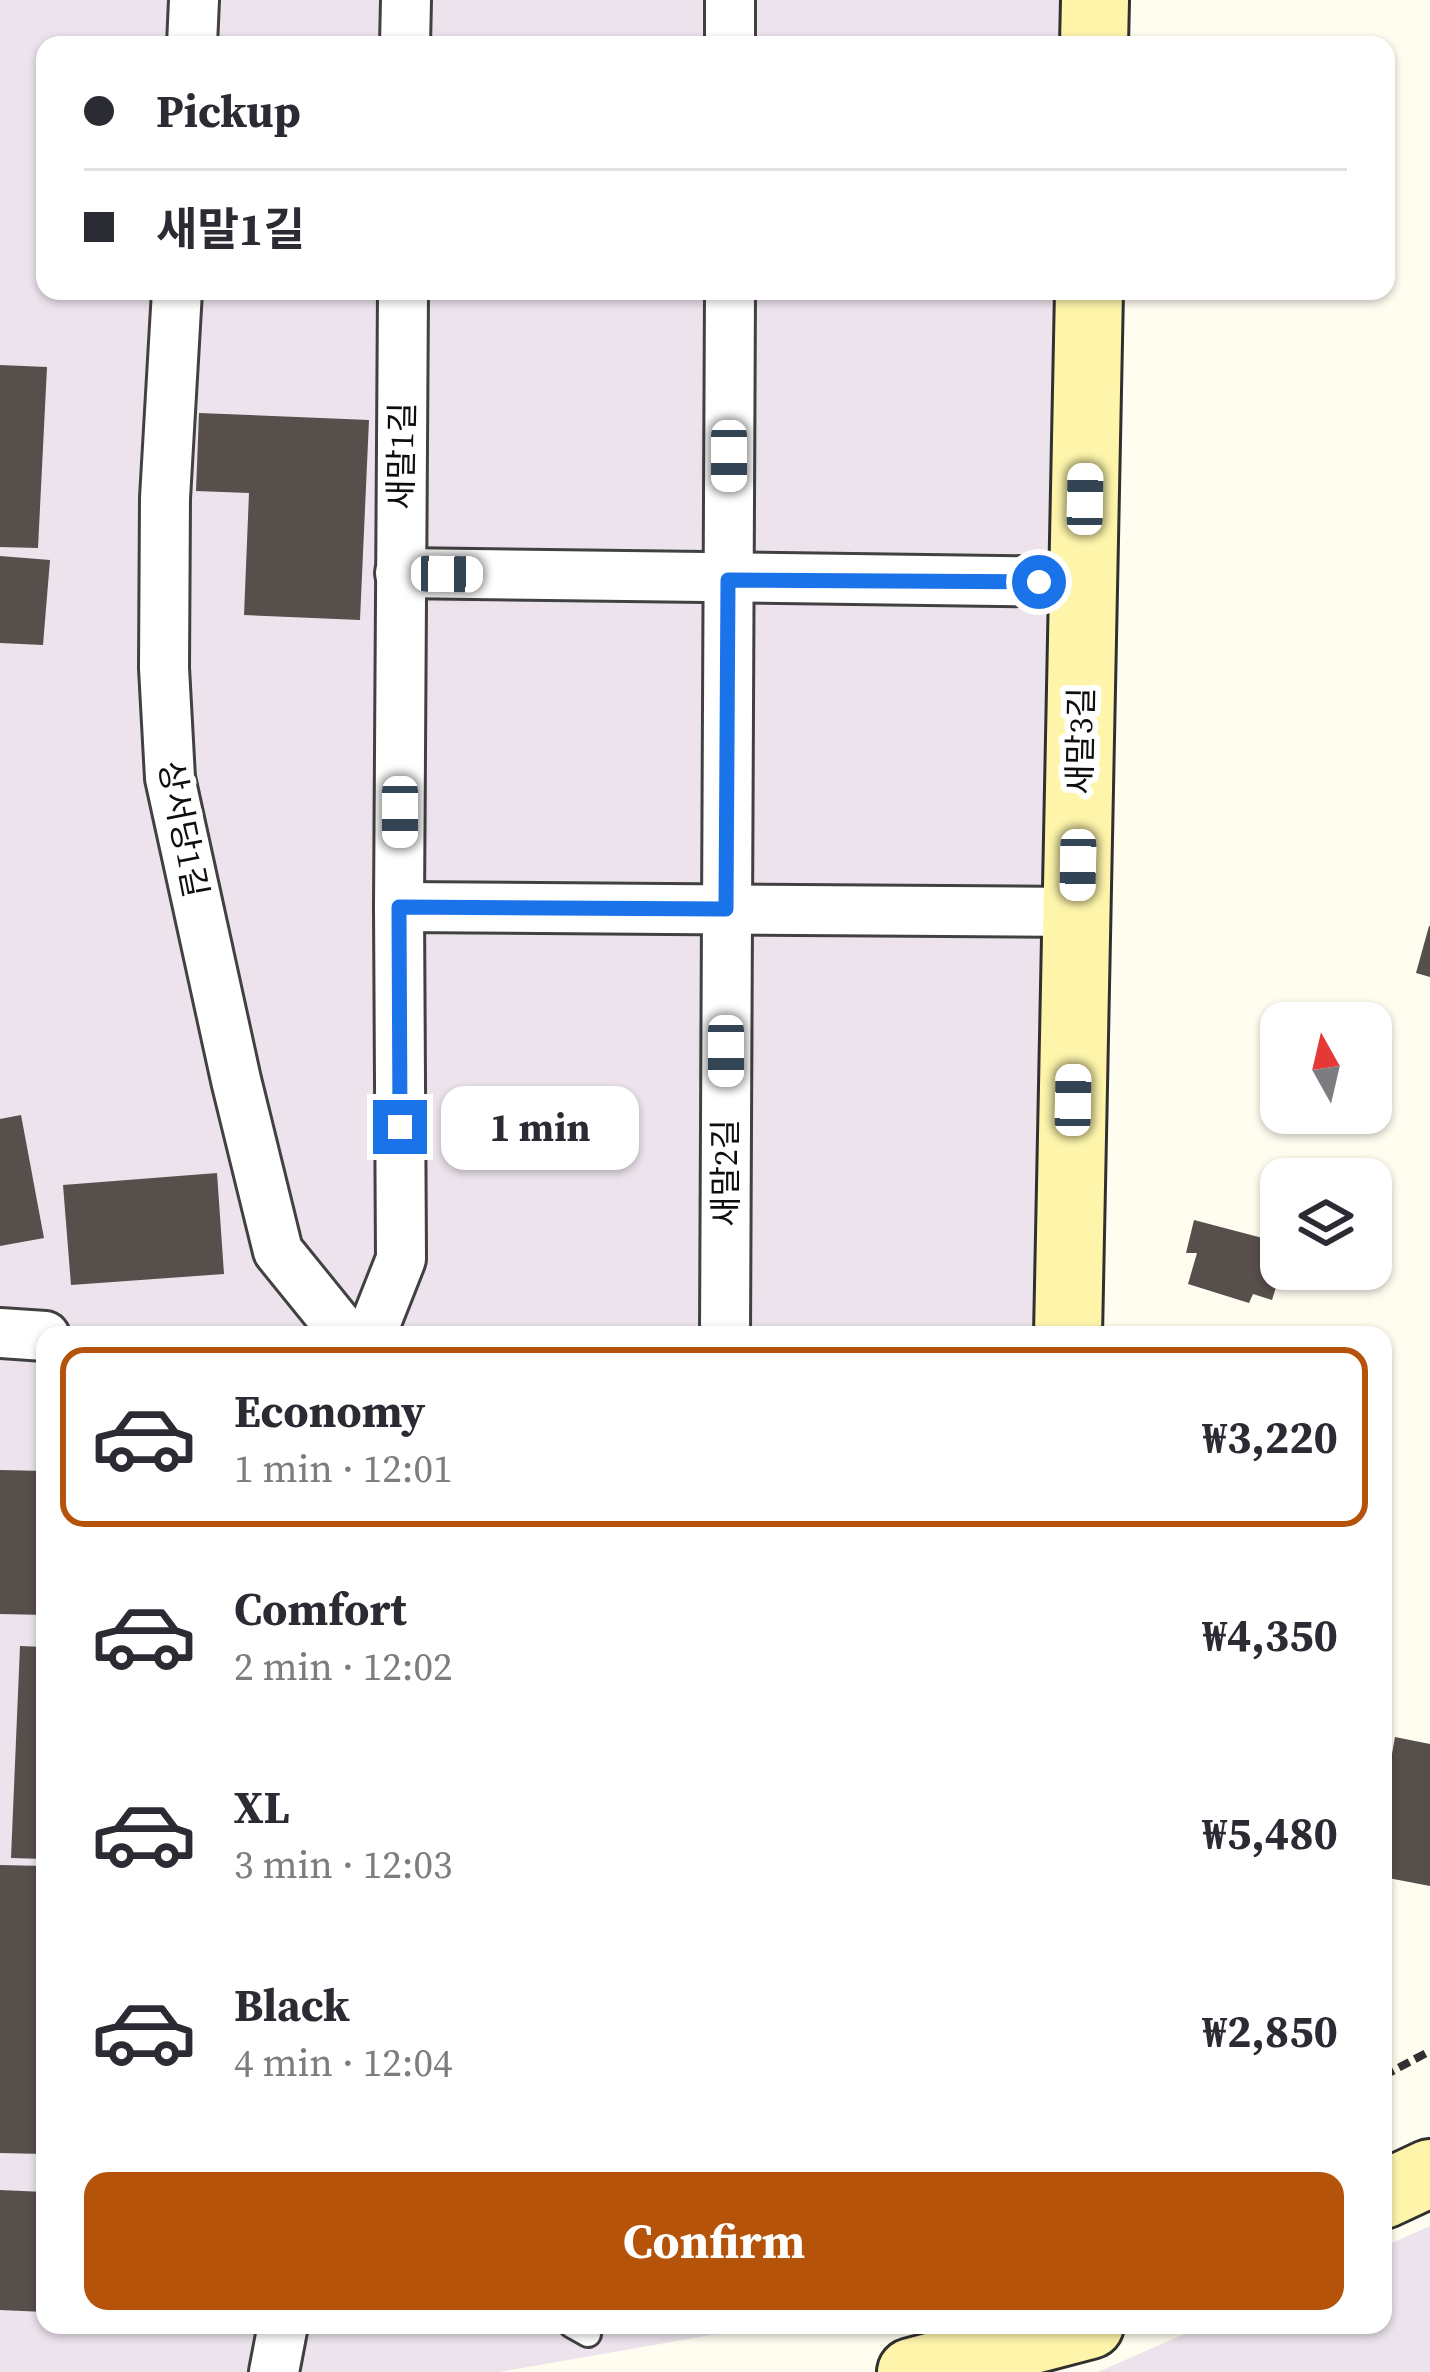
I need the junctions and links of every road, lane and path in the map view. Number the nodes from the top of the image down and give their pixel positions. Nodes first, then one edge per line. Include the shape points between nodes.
1 (194, 0) edge
2 (406, 0) edge
3 (730, 0) edge
4 (1095, 0) edge
5 (192, 36) edge
6 (405, 36) edge
7 (730, 36) edge
8 (1094, 36) edge
9 (177, 300) edge
10 (403, 300) edge
11 (730, 300) edge
12 (1089, 300) edge
13 (400, 573) junction
14 (728, 580) junction
15 (1083, 582) junction
16 (399, 907) junction
17 (726, 909) junction
18 (1077, 912) junction
19 (339, 1326) edge
20 (375, 1326) edge
21 (725, 1326) edge
22 (1068, 1326) edge
23 (0, 1333) edge
24 (36, 1335) edge
25 (1430, 2051) edge
26 (1392, 2071) edge
27 (1430, 2173) edge
28 (1392, 2191) edge
29 (281, 2334) edge
30 (1068, 2339) edge
31 (274, 2372) edge
32 (911, 2372) edge

1 - 5 street
2 - 6 street
3 - 7 street
4 - 8 street
9 - 19 street, 상서당1길 via 165,498 170,778 278,1251
10 - 13 street, 새말1길
11 - 14 street, 새말2길
12 - 15 street, 새말3길
13 - 14 street
13 - 16 street, 새말1길
14 - 15 street
14 - 17 street, 새말2길
15 - 18 street, 새말3길
16 - 17 street
16 - 20 street, 새말1길 via 401,1259
17 - 18 street
17 - 21 street, 새말2길
18 - 22 street, 새말3길
23 - 24 street
25 - 26 path
27 - 28 street
29 - 31 street
30 - 32 street

